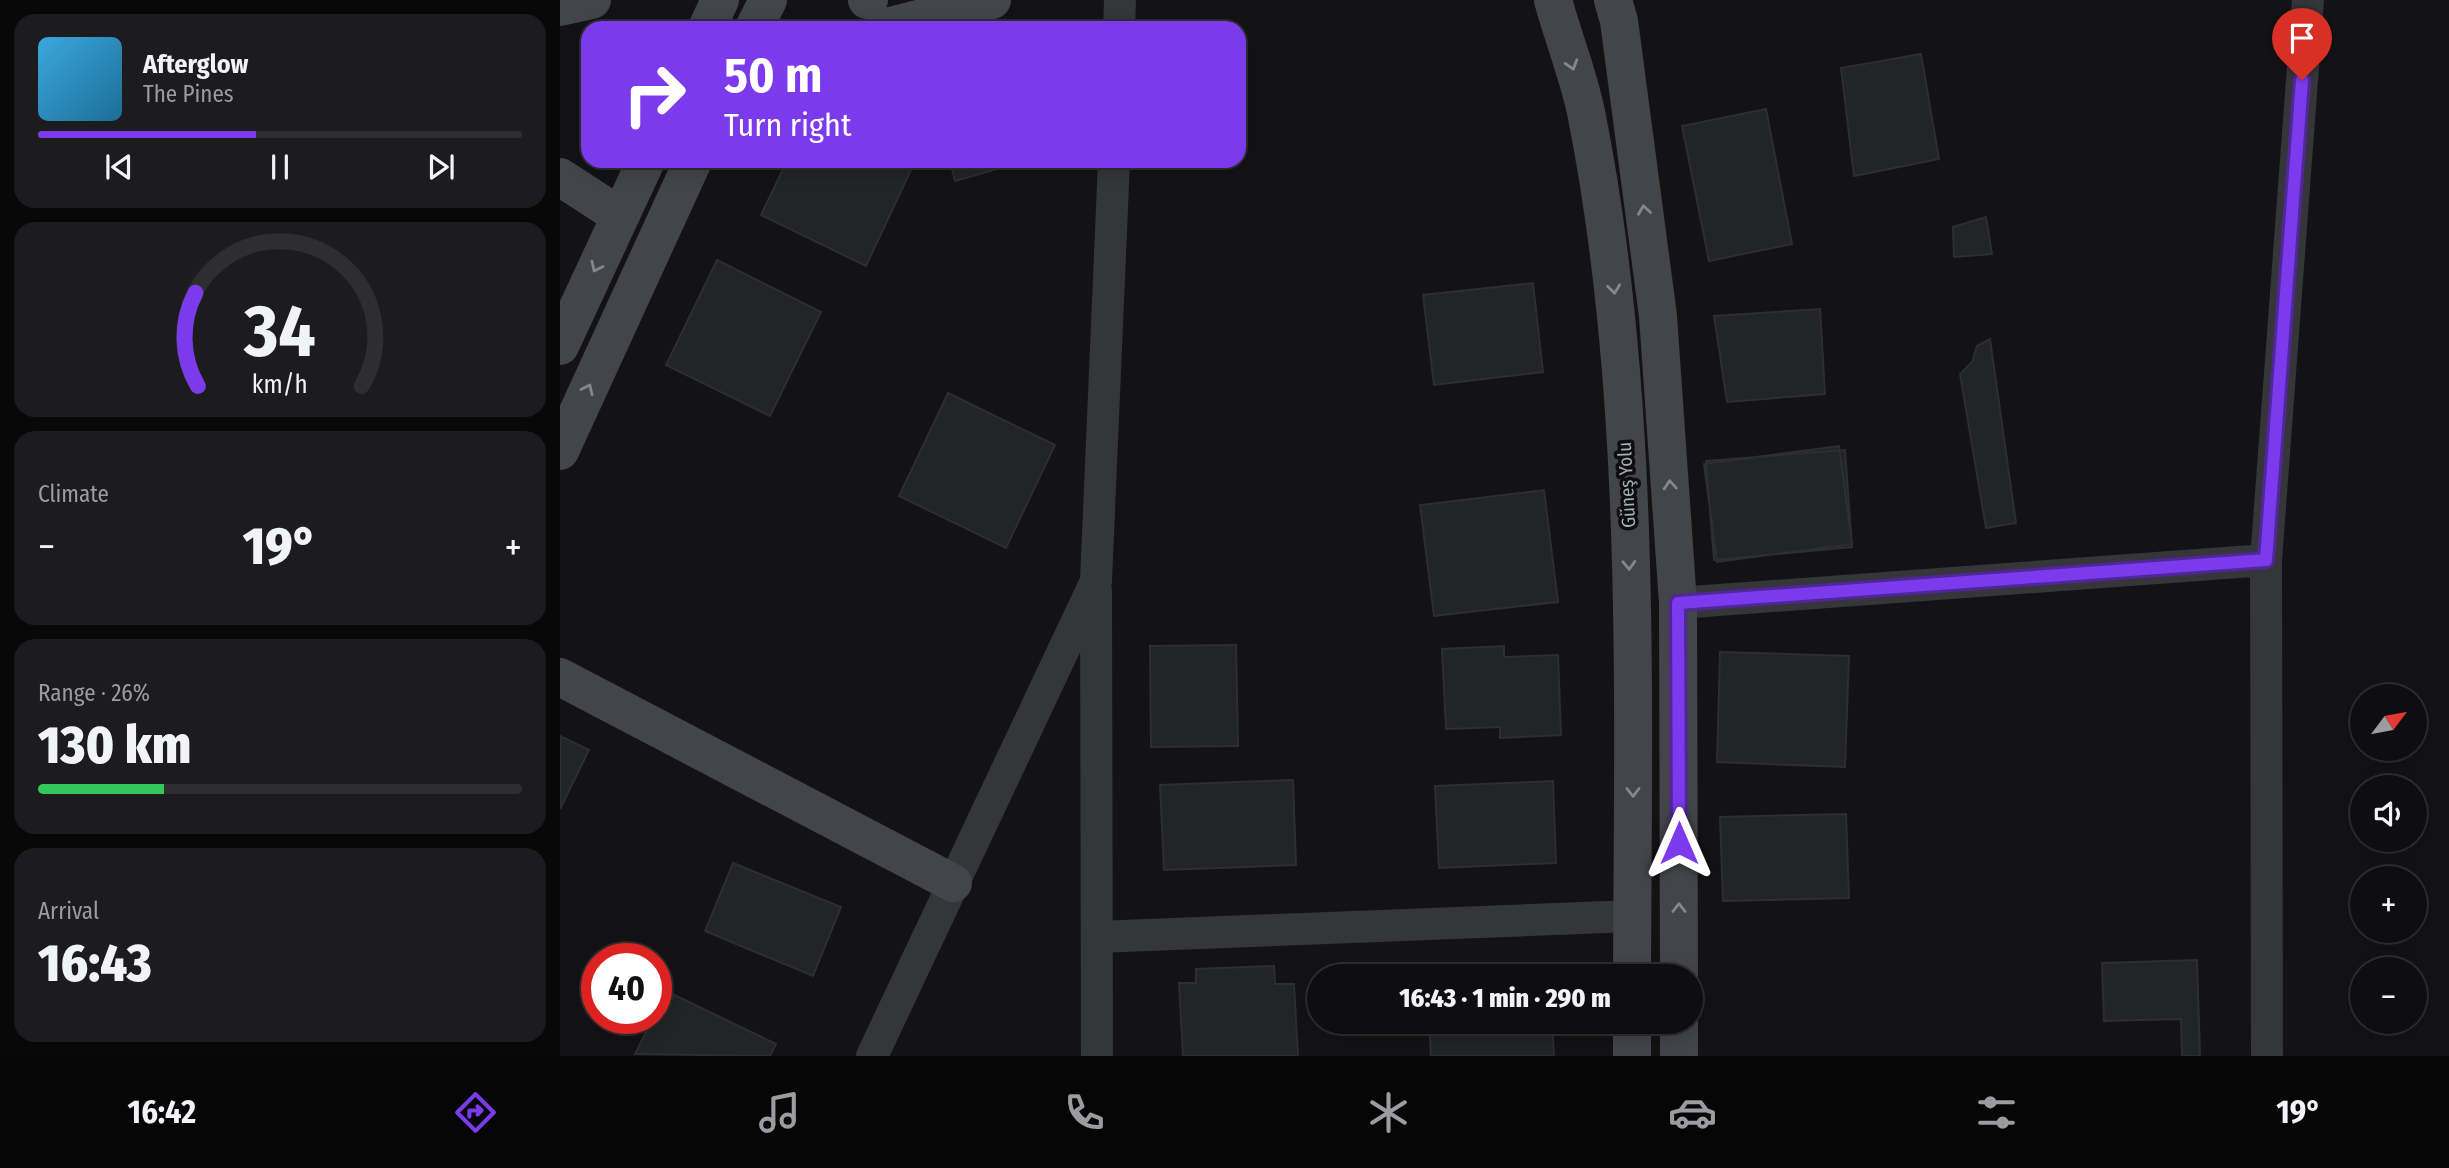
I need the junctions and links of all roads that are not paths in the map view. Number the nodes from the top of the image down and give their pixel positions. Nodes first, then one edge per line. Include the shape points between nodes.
1 (592, 0) edge
2 (720, 0) edge
3 (768, 0) edge
4 (992, 0) edge
5 (1120, 0) edge
6 (1553, 0) edge
7 (1613, 0) edge
8 (2308, 0) edge
9 (560, 7) edge
10 (710, 21) edge
11 (758, 21) edge
12 (910, 21) edge
13 (1119, 21) edge
14 (643, 168) edge
15 (690, 168) edge
16 (1114, 168) edge
17 (560, 177) edge
18 (620, 216) junction
19 (560, 346) edge
20 (560, 451) edge
21 (2266, 560) junction
22 (1096, 582) junction
23 (1678, 603) junction
24 (560, 677) edge
25 (953, 883) junction
26 (1632, 916) junction
27 (1097, 937) junction
28 (1632, 964) edge
29 (1679, 964) edge
30 (1632, 1034) edge
31 (1679, 1034) edge
32 (872, 1056) edge
33 (1097, 1056) edge
34 (1632, 1056) edge
35 (1679, 1056) edge
36 (2267, 1056) edge

1 - 9 street
2 - 10 street
3 - 11 street
4 - 12 street
5 - 13 street
6 -> 26 street, Güneş Yolu via 1585,109 1615,293 1633,674
23 -> 7 street via 1658,316
8 - 21 street
14 - 18 street
20 -> 15 street
16 - 22 street
17 - 18 street
18 -> 19 street
21 - 23 street
21 - 36 street
22 - 25 street
22 - 27 street
29 -> 23 street
24 - 25 street
25 - 32 street
26 - 27 street
26 - 28 street, Güneş Yolu
27 - 33 street
30 - 34 street
31 - 35 street

